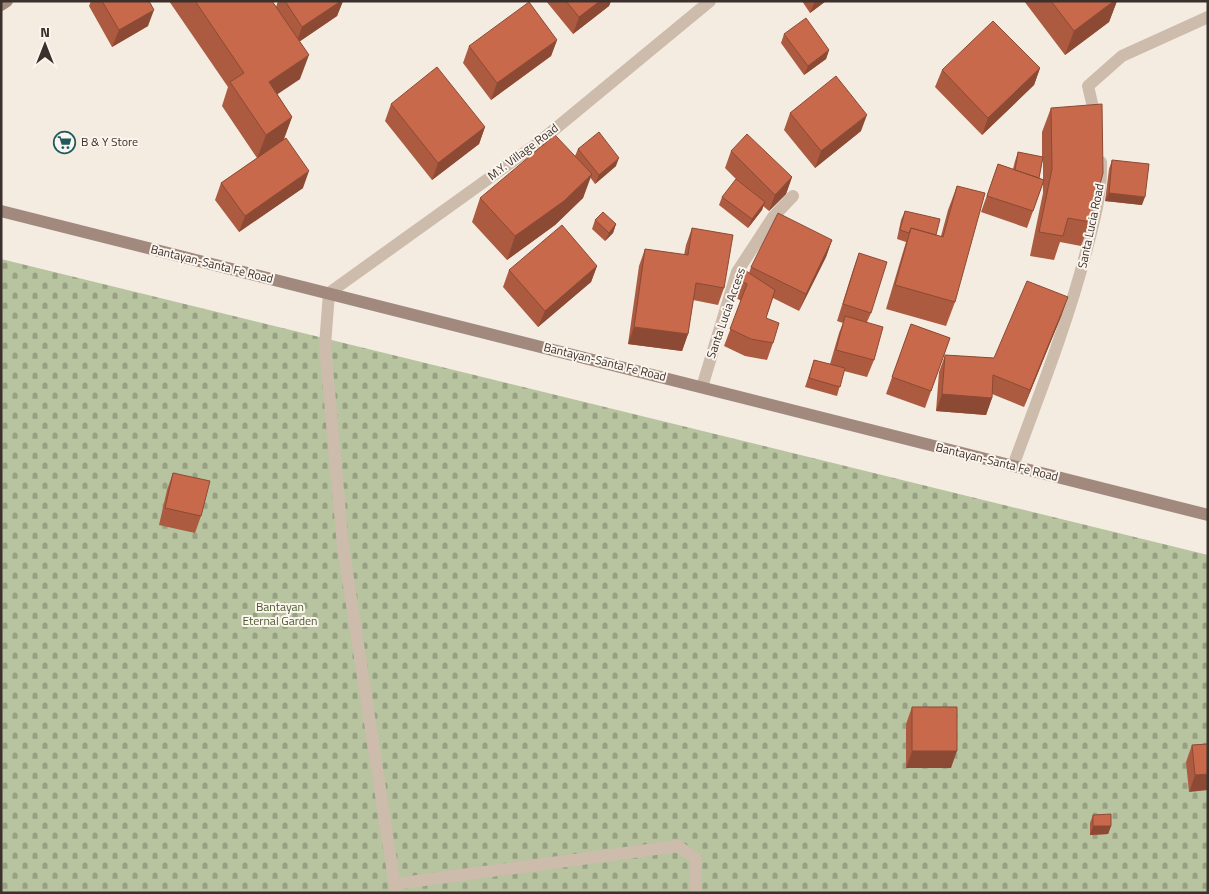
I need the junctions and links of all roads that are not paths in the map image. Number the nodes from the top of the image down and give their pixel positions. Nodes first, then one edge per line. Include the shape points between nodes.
1 (7, 1) edge
2 (710, 1) edge
3 (1, 6) edge
4 (1208, 17) edge
5 (793, 196) dead end
6 (1, 211) edge
7 (329, 293) junction
8 (702, 387) junction
9 (1013, 466) junction
10 (1208, 515) edge
11 (395, 889) edge
12 (696, 893) edge

1 - 3 main road
2 - 7 street, M.Y. Village Road via 538,142
4 - 9 street, Santa Lucia Road via 1122,56 1088,86 1101,142 1102,184 1071,308
5 - 8 street, Santa Lucia Access via 773,218 738,272
6 - 7 main road, Bantayan-Santa Fe Road
7 - 8 main road, Bantayan-Santa Fe Road
7 - 11 street via 325,345 343,546
8 - 9 main road, Bantayan-Santa Fe Road
9 - 10 main road, Bantayan-Santa Fe Road
11 - 12 street via 678,846 696,859

